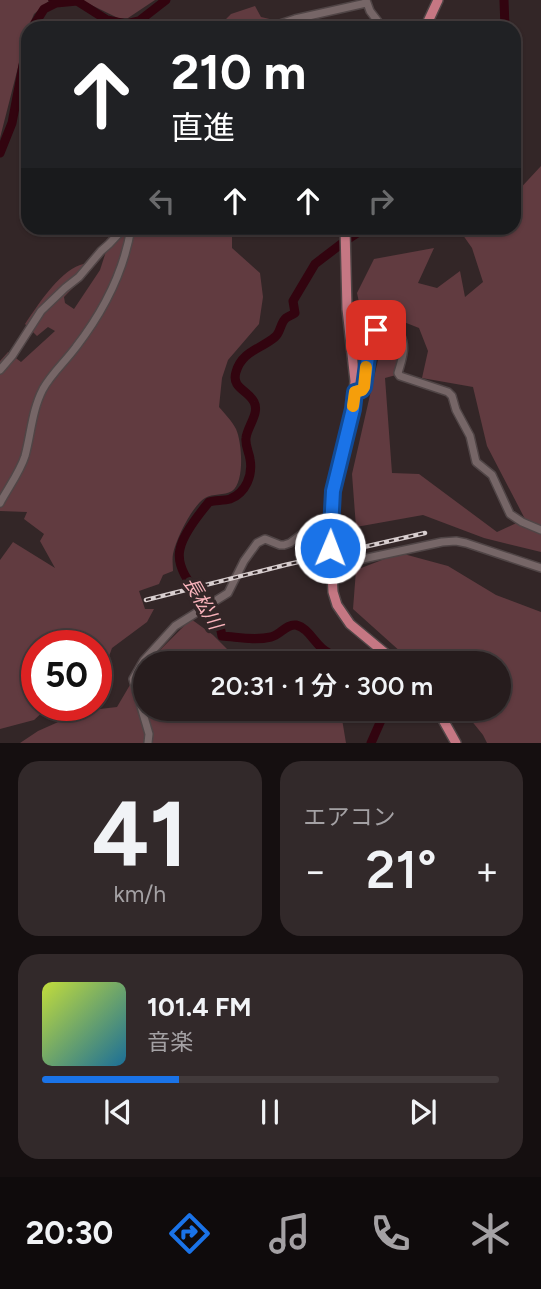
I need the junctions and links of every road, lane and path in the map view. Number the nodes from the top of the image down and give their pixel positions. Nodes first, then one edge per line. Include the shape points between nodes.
1 (438, 0) edge
2 (366, 1) edge
3 (289, 21) edge
4 (378, 21) edge
5 (428, 21) edge
6 (117, 235) edge
7 (130, 235) edge
8 (345, 235) edge
9 (0, 370) edge
10 (355, 392) junction
11 (0, 503) edge
12 (541, 530) edge
13 (330, 548) junction
14 (330, 566) junction
15 (541, 568) edge
16 (382, 651) edge
17 (444, 721) edge
18 (148, 743) edge
19 (456, 743) edge

1 - 5 main road
2 - 3 street
2 - 4 street
6 - 9 street via 41,311
7 - 11 street via 116,282 87,332 42,390 25,456
8 - 10 main road
10 - 12 street via 364,387 371,334 376,330 400,334 404,351 400,376 452,396 476,462 492,475 510,514
10 - 13 main road via 333,491
13 - 14 main road
13 - 18 street via 320,544 311,531 284,545 260,541 228,593 166,634 133,679
14 - 15 street via 456,541
14 - 16 main road via 332,592 343,615
17 - 19 main road

